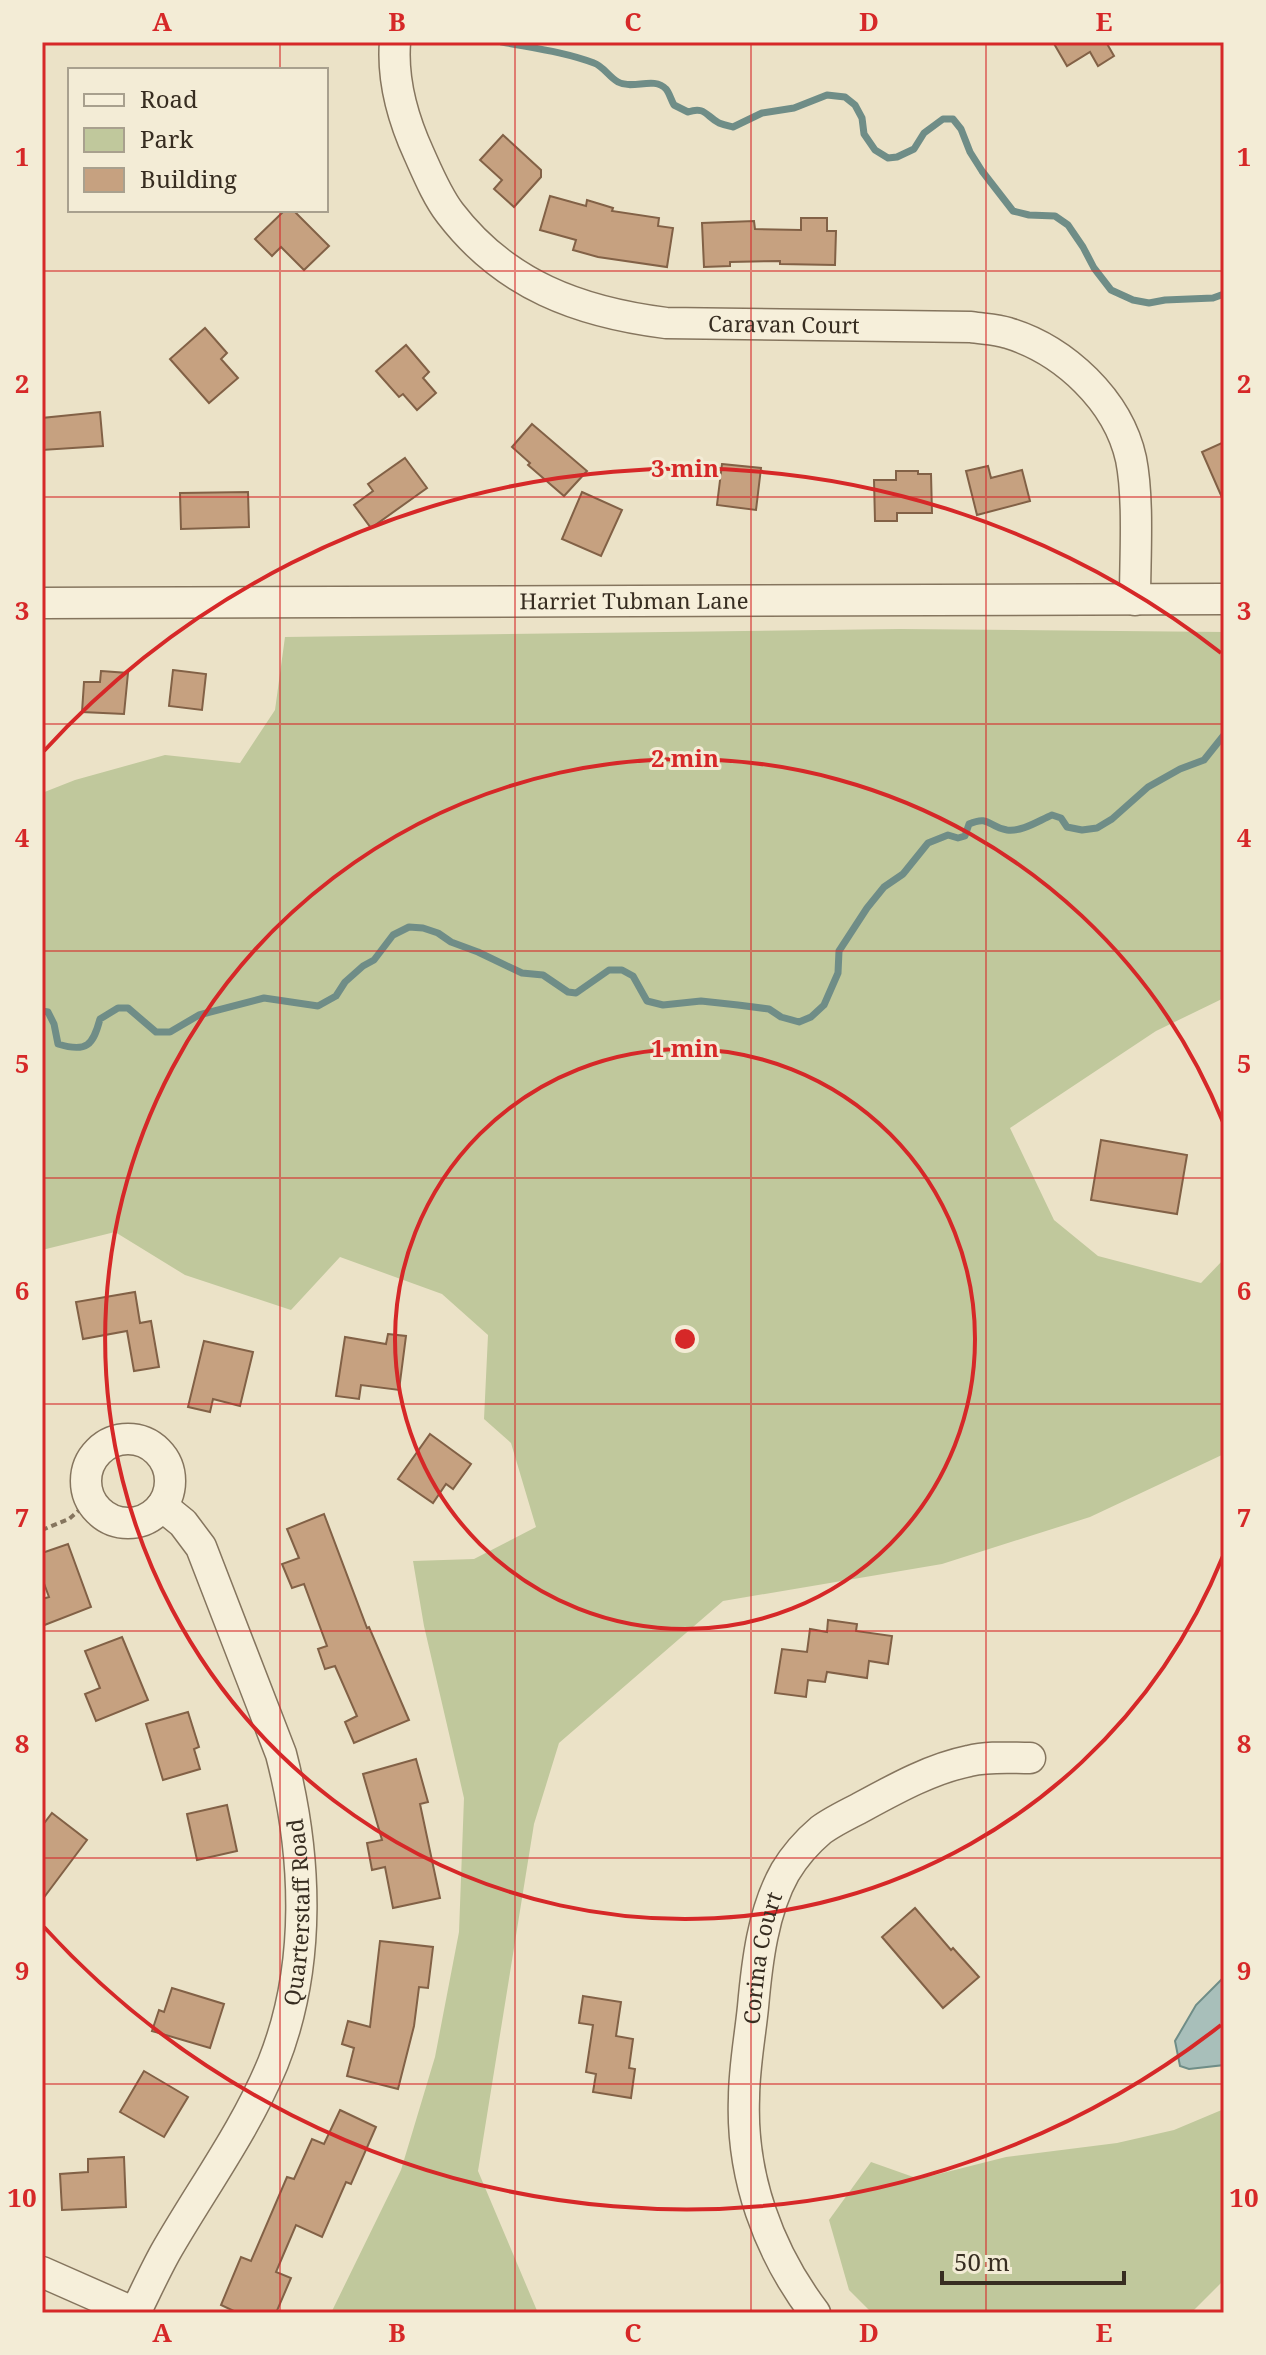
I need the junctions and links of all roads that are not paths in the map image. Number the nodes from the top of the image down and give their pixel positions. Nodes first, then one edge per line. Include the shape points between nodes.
1 (395, 42) edge
2 (1224, 599) edge
3 (1135, 600) junction
4 (42, 603) edge
5 (162, 1506) junction
6 (1030, 1758) dead end
7 (42, 2272) edge
8 (135, 2313) edge
9 (815, 2313) edge

1 - 3 street, Caravan Court via 399,98 411,137 450,212 488,252 549,292 624,318 666,323 971,327 1006,332 1064,363 1089,383 1109,410 1130,458
2 - 3 street, Harriet Tubman Lane
3 - 4 street, Harriet Tubman Lane
5 - 5 street via 171,1482 169,1467 146,1442 114,1441 92,1458 87,1488 99,1511 112,1520 144,1520
5 - 8 street, Quarterstaff Road via 201,1547 281,1754 298,1834 301,1926 295,1985 273,2063
6 - 9 street, Corina Court via 971,1760 877,1798 822,1830 800,1851 774,1895 755,1982 744,2098 746,2142 759,2211 791,2280
7 - 8 street

